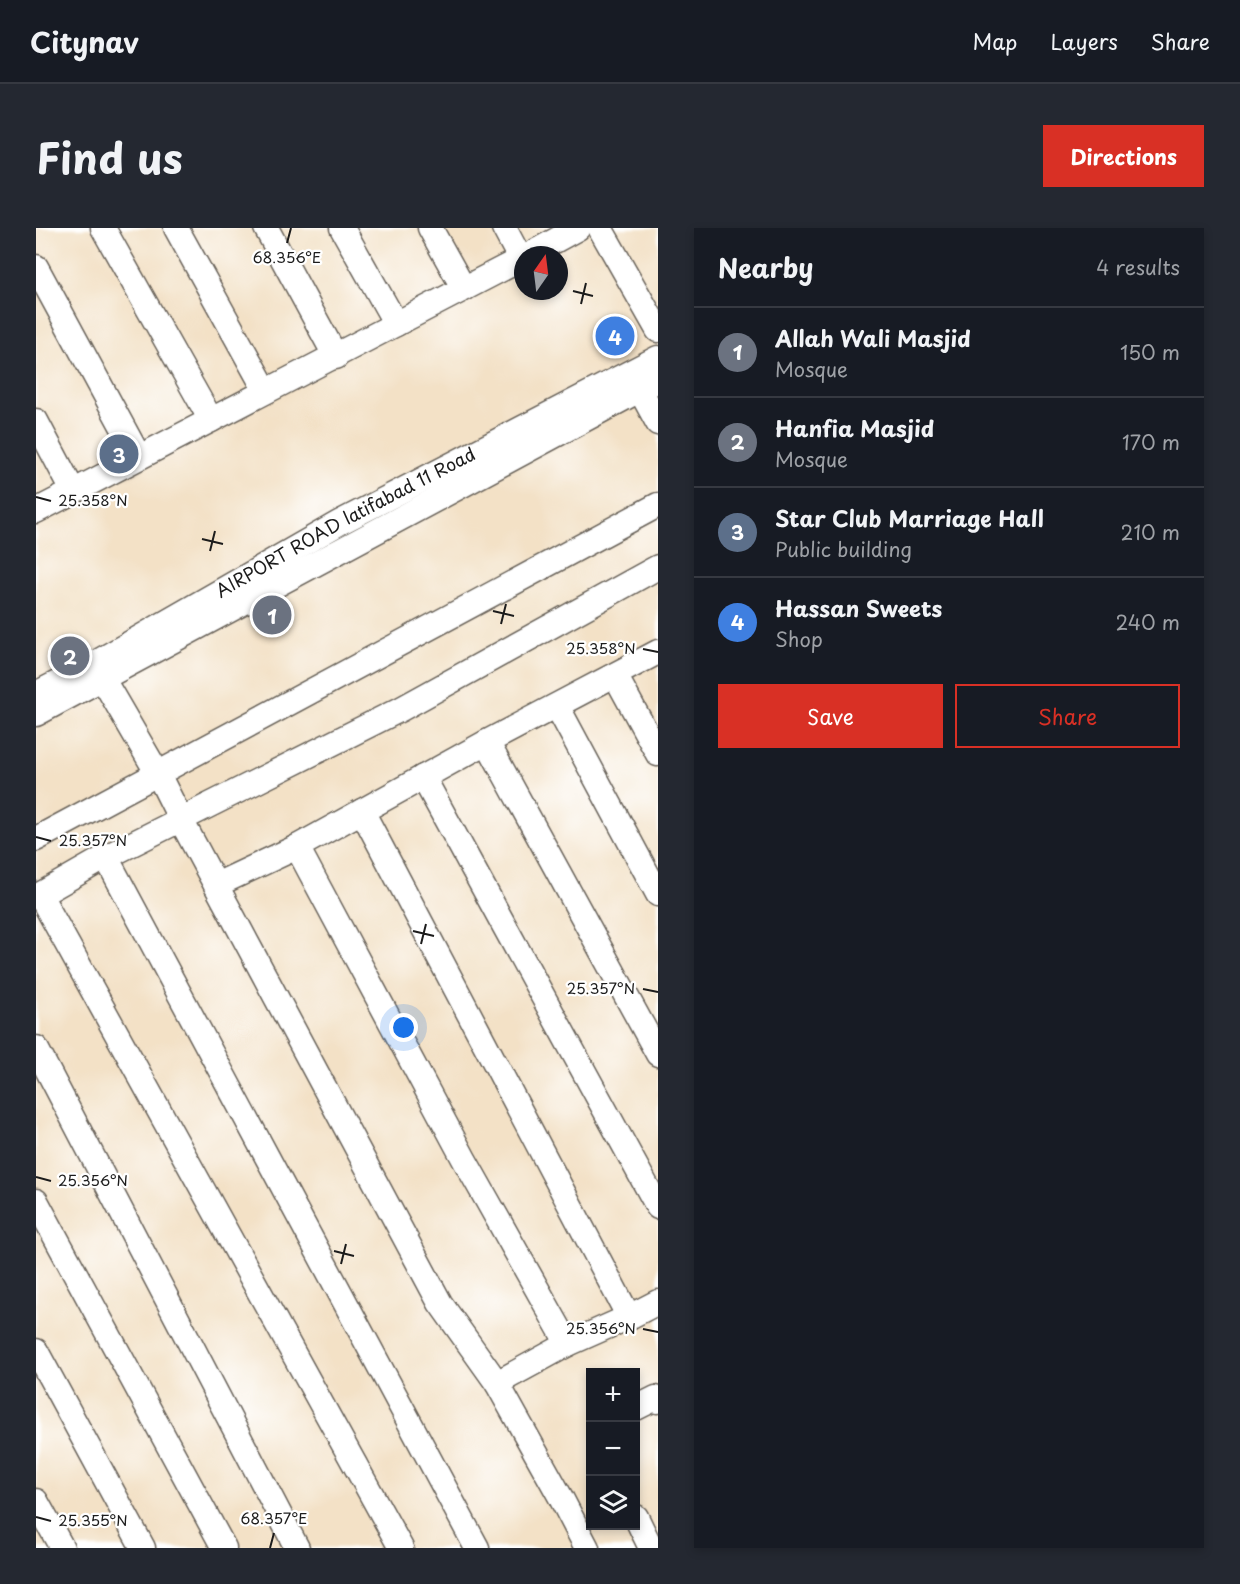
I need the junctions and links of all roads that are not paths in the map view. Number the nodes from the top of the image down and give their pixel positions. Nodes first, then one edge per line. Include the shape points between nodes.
1 (103, 228) edge
2 (176, 228) edge
3 (266, 228) edge
4 (342, 228) edge
5 (430, 228) edge
6 (504, 228) edge
7 (578, 228) edge
8 (600, 228) edge
9 (516, 246) edge
10 (546, 246) edge
11 (514, 263) edge
12 (36, 267) edge
13 (464, 289) junction
14 (396, 324) junction
15 (658, 330) edge
16 (336, 357) junction
17 (658, 358) edge
18 (643, 381) edge
19 (266, 391) junction
20 (211, 420) junction
21 (36, 421) edge
22 (658, 423) edge
23 (139, 457) junction
24 (73, 491) junction
25 (658, 505) edge
26 (36, 511) edge
27 (658, 567) edge
28 (658, 652) edge
29 (98, 671) junction
30 (615, 675) junction
31 (36, 694) edge
32 (557, 706) junction
33 (36, 714) edge
34 (487, 742) junction
35 (658, 754) edge
36 (158, 774) junction
37 (423, 777) junction
38 (362, 811) junction
39 (181, 820) junction
40 (36, 839) edge
41 (297, 847) junction
42 (106, 857) junction
43 (216, 885) junction
44 (658, 894) edge
45 (38, 896) edge
46 (36, 1048) edge
47 (658, 1054) edge
48 (36, 1201) edge
49 (658, 1207) edge
50 (658, 1302) edge
51 (630, 1317) junction
52 (568, 1344) junction
53 (36, 1351) edge
54 (497, 1383) junction
55 (658, 1401) edge
56 (640, 1406) edge
57 (36, 1501) edge
58 (640, 1525) edge
59 (62, 1548) edge
60 (143, 1548) edge
61 (224, 1548) edge
62 (297, 1548) edge
63 (401, 1548) edge
64 (477, 1548) edge
65 (587, 1548) edge
66 (651, 1548) edge

1 - 20 street
2 - 19 street
3 - 16 street
4 - 14 street
5 - 13 street
6 - 9 street
7 - 10 street
8 - 15 street
11 - 13 street
12 - 23 street
13 - 14 street
14 - 16 street
16 - 19 street
17 - 18 street, AIRPORT ROAD latifabad 11 Road
18 - 22 street
18 - 29 street, AIRPORT ROAD latifabad 11 Road via 339,523
19 - 20 street
20 - 23 street
21 - 24 street
23 - 24 street
24 - 26 street
25 - 36 street
27 - 39 street via 401,709
28 - 30 street
29 - 31 street, AIRPORT ROAD latifabad 11 Road
29 - 33 street, AIRPORT ROAD latifabad 11 Road
29 - 36 street
30 - 32 street
30 - 35 street
32 - 34 street
32 - 44 street
34 - 37 street
34 - 47 street
36 - 39 street
36 - 40 street
37 - 38 street
37 - 49 street
38 - 41 street
38 - 51 street
39 - 42 street
39 - 43 street
41 - 43 street
41 - 52 street
42 - 45 street
42 - 64 street
43 - 54 street via 441,1303
45 - 63 street
46 - 62 street
48 - 61 street
50 - 51 street
51 - 52 street
52 - 54 street
53 - 60 street
54 - 65 street
55 - 56 street via 656,1398
57 - 59 street
58 - 66 street

